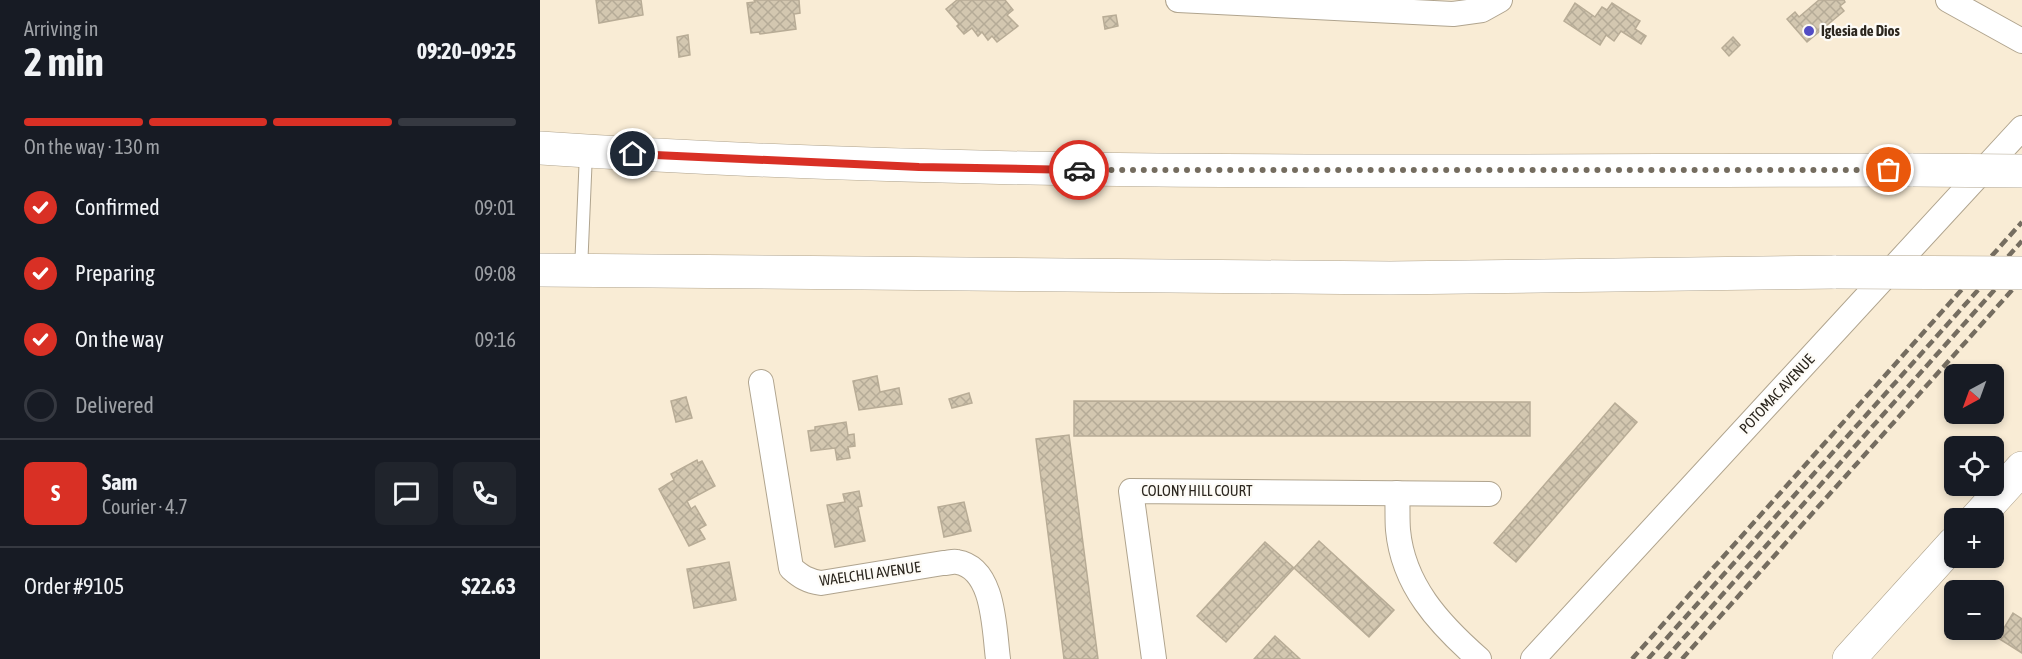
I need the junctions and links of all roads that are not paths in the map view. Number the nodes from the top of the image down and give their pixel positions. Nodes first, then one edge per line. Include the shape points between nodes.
1 (1178, 0) edge
2 (1500, 0) edge
3 (1948, 0) edge
4 (2022, 41) edge
5 (2022, 128) edge
6 (540, 148) edge
7 (586, 152) junction
8 (2022, 171) edge
9 (540, 270) edge
10 (581, 270) junction
11 (2022, 273) edge
12 (761, 382) dead end
13 (2022, 468) edge
14 (1397, 493) junction
15 (1489, 494) dead end
16 (1986, 508) edge
17 (1944, 554) edge
18 (998, 659) edge
19 (1154, 659) edge
20 (1479, 659) edge
21 (1533, 659) edge
22 (1849, 659) edge

1 - 2 street via 1453,14 1482,10
3 - 4 street
5 - 21 street, POTOMAC AVENUE
6 - 7 main road
7 - 8 main road, bridge via 1077,170
7 - 10 lane
9 - 10 main road
10 - 11 main road, bridge via 1390,278
12 - 18 street, WAELCHLI AVENUE via 791,568 810,582 821,583 943,563 957,562 969,567 987,590
13 - 16 main road
14 - 15 street, COLONY HILL COURT
14 - 19 street, COLONY HILL COURT via 1131,491
14 - 20 street via 1398,531 1410,577 1434,616
17 - 22 main road

